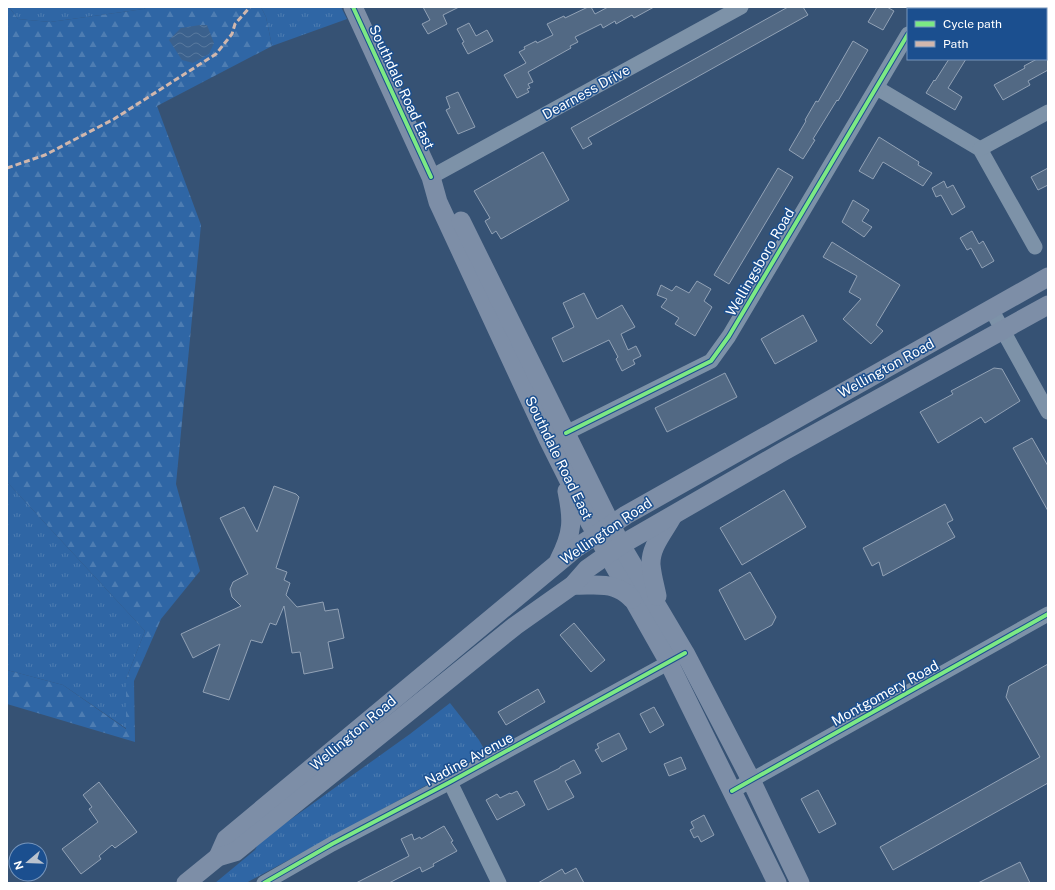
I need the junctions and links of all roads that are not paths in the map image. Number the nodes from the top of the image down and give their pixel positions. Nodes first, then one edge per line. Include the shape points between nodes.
1 (353, 7) edge
2 (741, 7) edge
3 (907, 36) edge
4 (877, 88) junction
5 (1048, 112) edge
6 (980, 149) junction
7 (431, 176) junction
8 (1035, 247) dead end
9 (1048, 278) edge
10 (1048, 305) edge
11 (991, 309) junction
12 (1003, 331) junction
13 (913, 354) junction
14 (924, 374) junction
15 (1048, 412) edge
16 (566, 434) junction
17 (564, 471) junction
18 (673, 516) junction
19 (604, 530) junction
20 (615, 550) junction
21 (556, 564) junction
22 (574, 585) junction
23 (633, 600) junction
24 (661, 612) junction
25 (1048, 614) edge
26 (685, 653) junction
27 (669, 662) junction
28 (751, 780) junction
29 (450, 782) junction
30 (732, 791) junction
31 (218, 857) junction
32 (186, 883) edge
33 (264, 883) edge
34 (499, 883) edge
35 (778, 883) edge
36 (800, 883) edge

1 - 7 main road, Southdale Road East
2 - 7 street, Dearness Drive
3 - 4 street, Wellingsboro Road
4 - 6 street
4 - 16 street, Wellingsboro Road via 729,336 711,361
5 - 6 street
6 - 8 street
7 - 16 main road, Southdale Road East via 449,197
7 - 17 main road, Southdale Road East via 438,202
9 - 11 main road, Wellington Road
10 - 12 main road, Wellington Road
11 - 12 street
11 - 13 main road, Wellington Road
12 - 14 main road, Wellington Road
12 - 15 street
13 - 14 main road
13 - 19 main road, Wellington Road via 650,501
14 - 18 main road, Wellington Road
16 - 19 main road, Southdale Road East
17 - 19 main road, Southdale Road East
17 - 21 main road via 572,514 568,541
18 - 20 main road, Wellington Road
18 - 24 main road via 652,555 651,565
19 - 20 main road, Southdale Road East
19 - 21 main road, Wellington Road
20 - 22 main road, Wellington Road via 587,568
20 - 23 main road, Southdale Road East
20 - 24 main road, Southdale Road East
21 - 31 main road, Wellington Road via 226,839
22 - 23 main road via 615,588
22 - 31 main road, Wellington Road via 515,626 235,852
23 - 27 main road, Southdale Road East
24 - 26 main road, Southdale Road East
25 - 28 street, Montgomery Road
26 - 27 street, Nadine Avenue
26 - 28 main road, Southdale Road East
27 - 29 street, Nadine Avenue
27 - 30 main road, Southdale Road East
28 - 30 street, Montgomery Road
28 - 36 main road, Southdale Road East
29 - 33 street, Nadine Avenue
29 - 34 street
30 - 35 main road, Southdale Road East
31 - 32 main road, Wellington Road

